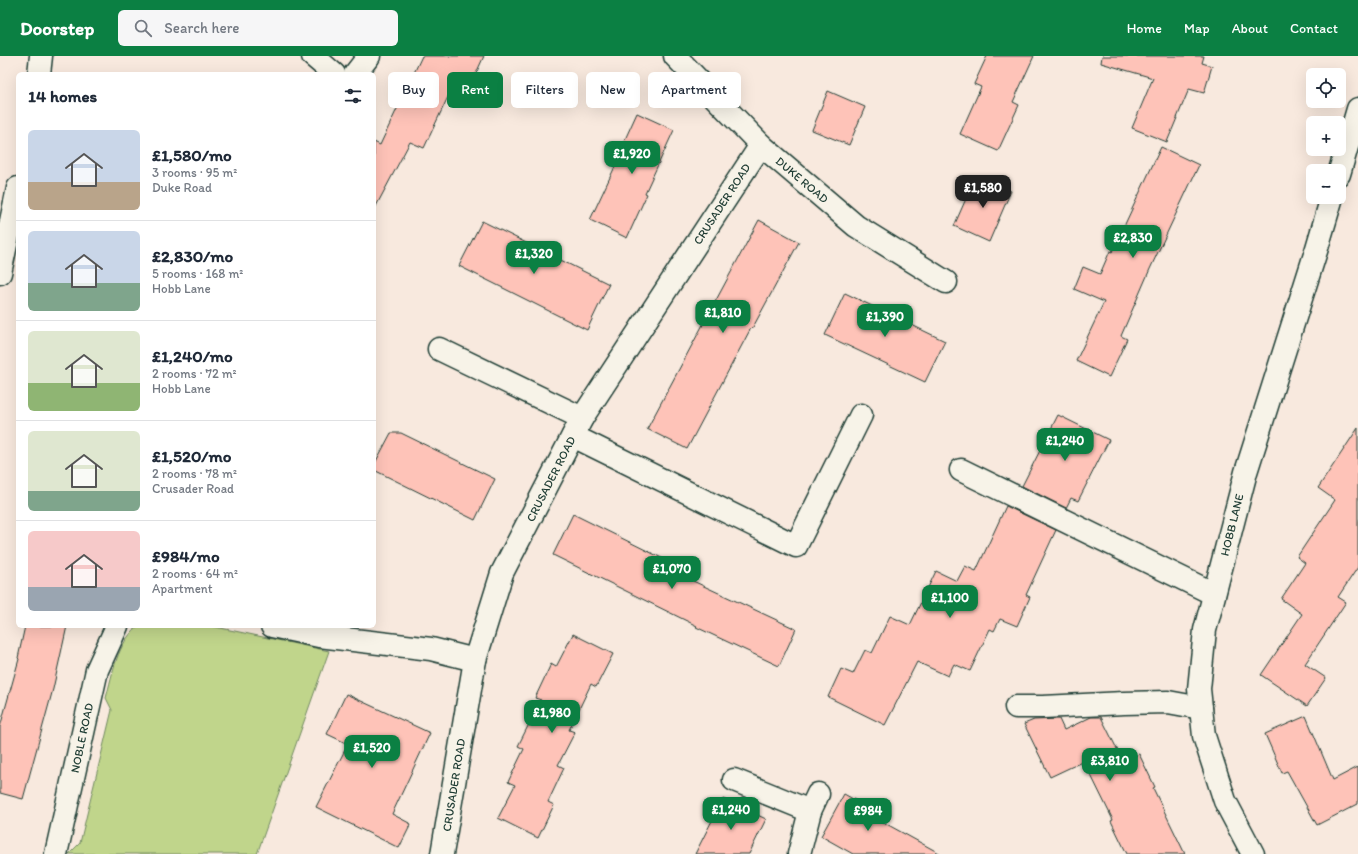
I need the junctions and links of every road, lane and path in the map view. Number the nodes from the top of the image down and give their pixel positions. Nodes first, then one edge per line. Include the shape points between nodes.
1 (41, 56) edge
2 (313, 56) edge
3 (369, 56) edge
4 (675, 56) edge
5 (38, 72) edge
6 (332, 72) edge
7 (357, 72) edge
8 (1358, 108) edge
9 (761, 146) junction
10 (1342, 164) edge
11 (16, 197) edge
12 (1330, 204) edge
13 (0, 273) edge
14 (946, 282) dead end
15 (439, 349) dead end
16 (861, 415) dead end
17 (578, 427) junction
18 (961, 470) dead end
19 (1214, 594) junction
20 (116, 628) edge
21 (281, 628) edge
22 (474, 660) junction
23 (1016, 707) dead end
24 (1201, 708) junction
25 (734, 780) dead end
26 (56, 854) edge
27 (442, 854) edge
28 (800, 854) edge
29 (1253, 854) edge

1 - 5 street
2 - 6 street
3 - 7 street
4 - 9 street, DUKE ROAD
8 - 10 street
9 - 14 street, DUKE ROAD via 856,226
9 - 17 street, CRUSADER ROAD
11 - 13 street
12 - 19 street, HOBB LANE via 1246,472
15 - 17 street
16 - 17 street via 796,546
17 - 22 street, CRUSADER ROAD via 502,573
18 - 19 street
19 - 24 street, HOBB LANE via 1205,630 1199,689
20 - 26 street, NOBLE ROAD via 97,670
21 - 22 street via 319,636 431,649
22 - 27 street, CRUSADER ROAD
23 - 24 street via 1168,702
24 - 29 street, HOBB LANE via 1204,736 1225,801
25 - 28 street via 814,803

